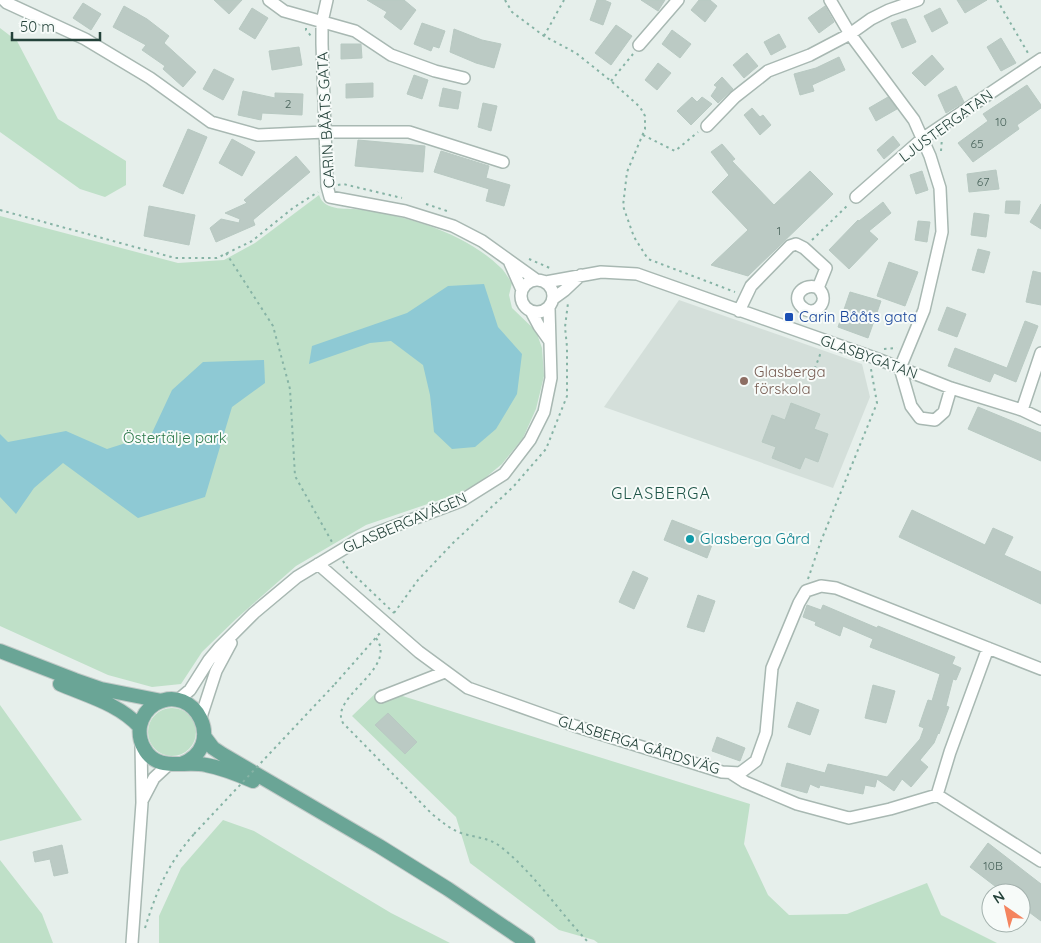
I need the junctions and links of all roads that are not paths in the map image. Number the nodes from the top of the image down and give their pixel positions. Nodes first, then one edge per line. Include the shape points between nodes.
1 (4, 0) edge
2 (269, 0) edge
3 (327, 0) edge
4 (678, 0) edge
5 (830, 0) edge
6 (918, 0) edge
7 (322, 22) junction
8 (850, 34) junction
9 (640, 45) road end
10 (1038, 61) edge
11 (464, 78) dead end
12 (707, 126) road end
13 (325, 132) junction
14 (922, 139) junction
15 (502, 162) dead end
16 (856, 197) road end
17 (510, 263) junction
18 (581, 275) junction
19 (540, 280) junction
20 (818, 288) dead end
21 (522, 290) junction
22 (551, 303) junction
23 (531, 311) junction
24 (738, 311) junction
25 (549, 340) junction
26 (1041, 353) edge
27 (900, 368) junction
28 (951, 388) junction
29 (1022, 410) junction
30 (1041, 419) edge
31 (318, 564) junction
32 (240, 628) junction
33 (988, 648) junction
34 (0, 651) edge
35 (0, 659) edge
36 (1041, 669) edge
37 (444, 672) junction
38 (381, 697) dead end
39 (178, 700) junction
40 (162, 701) junction
41 (201, 717) junction
42 (140, 727) junction
43 (204, 736) junction
44 (141, 742) junction
45 (174, 764) junction
46 (730, 772) junction
47 (937, 795) junction
48 (142, 803) junction
49 (308, 805) junction
50 (1041, 861) edge
51 (132, 943) edge
52 (528, 943) edge

1 - 13 street via 85,39 150,78 211,122 258,135
2 - 7 street via 284,11
3 - 7 street, CARIN BÅÅTS GATA
4 - 9 street
5 - 8 street
6 - 8 street via 871,19
7 - 11 street via 356,31 391,55
7 - 13 street, CARIN BÅÅTS GATA
8 - 12 street via 810,55 768,71 736,96
8 - 14 street via 914,120
10 - 14 street, LJUSTERGATAN
13 - 15 street via 409,132
13 - 17 street, CARIN BÅÅTS GATA via 330,197 406,211 453,226 482,241
14 - 16 street, LJUSTERGATAN
14 - 27 street via 940,188 942,232 924,310
17 - 19 street, CARIN BÅÅTS GATA
17 - 21 street, CARIN BÅÅTS GATA
18 - 19 street, GLASBYGATAN
18 - 22 street
18 - 24 street, GLASBYGATAN via 601,272 637,274
19 - 21 street via 527,283
19 - 22 street via 552,289
20 - 24 street via 826,268 796,244 790,246 751,286
21 - 23 street via 523,305
22 - 23 street via 540,312
22 - 25 street, GLASBERGAVÄGEN
23 - 25 street
24 - 27 street, GLASBYGATAN
25 - 31 street, GLASBERGAVÄGEN via 551,378 544,412 530,440 504,474 461,501 360,539
26 - 29 street
27 - 28 street, GLASBYGATAN
27 - 28 street via 911,406 920,418 935,420 944,412
28 - 29 street, GLASBYGATAN
29 - 30 street, GLASBYGATAN
31 - 32 street, GLASBERGAVÄGEN via 297,577
31 - 37 street, GLASBERGA GÅRDSVÄG
32 - 39 street, GLASBERGAVÄGEN via 219,648 190,690
32 - 41 street, GLASBERGAVÄGEN via 216,671
33 - 36 street
33 - 46 street, GLASBERGA GÅRDSVÄG via 836,588 821,586 806,591 772,668 766,733 756,761 740,773
33 - 47 street
34 - 40 main road via 102,689
35 - 42 main road via 110,705 132,718
37 - 38 street
37 - 46 street, GLASBERGA GÅRDSVÄG via 468,688 575,726
39 - 40 main road
39 - 41 main road via 194,708
40 - 42 main road via 147,711
41 - 43 main road
42 - 44 main road
43 - 45 main road via 199,751 191,759
43 - 49 main road via 222,754
44 - 45 main road via 149,756 158,762
44 - 48 street
45 - 48 street via 154,778
45 - 49 main road via 204,764 229,771
46 - 47 street via 745,782 797,804 849,818
47 - 50 street
48 - 51 street
49 - 52 main road via 448,889

